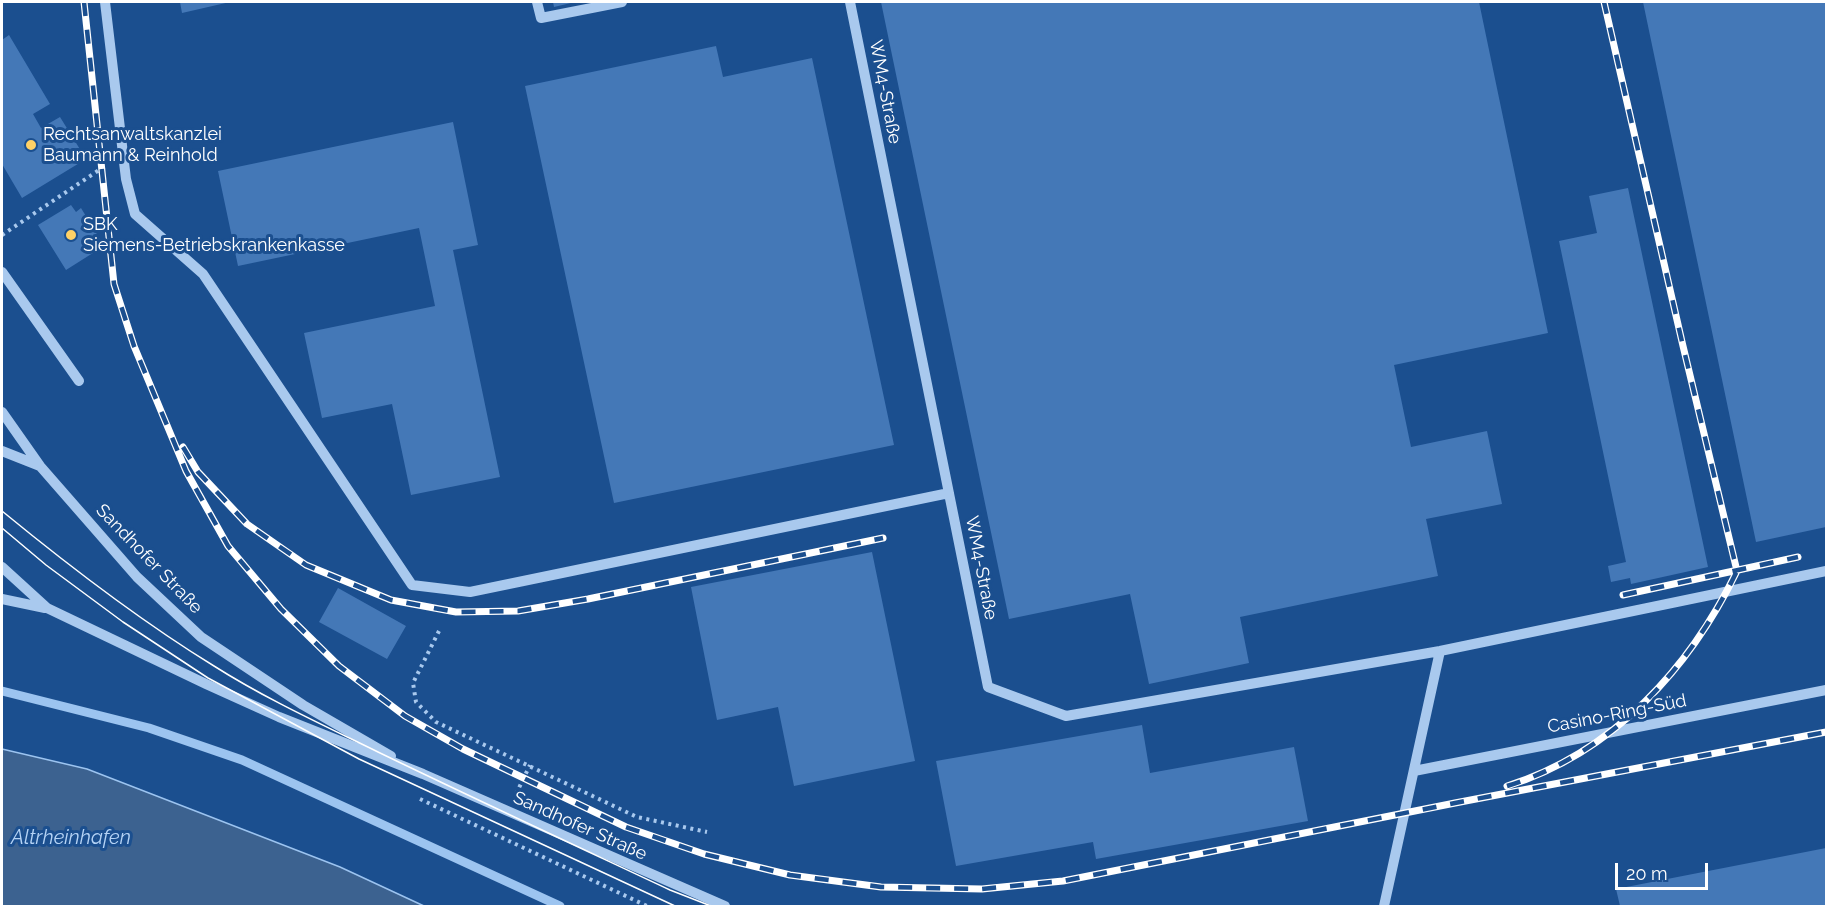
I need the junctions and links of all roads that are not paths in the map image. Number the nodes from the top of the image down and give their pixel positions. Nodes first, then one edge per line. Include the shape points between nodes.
1 (105, 2) edge
2 (537, 2) edge
3 (622, 2) edge
4 (850, 2) edge
5 (2, 272) edge
6 (79, 381) dead end
7 (2, 412) edge
8 (2, 451) edge
9 (40, 466) junction
10 (949, 493) junction
11 (2, 567) edge
12 (1827, 571) edge
13 (2, 600) edge
14 (47, 608) junction
15 (1440, 651) junction
16 (1827, 690) edge
17 (1414, 771) junction
18 (423, 774) junction
19 (724, 906) edge
20 (1384, 906) edge

1 - 10 street via 126,179 135,214 203,274 412,585 470,592
2 - 3 street via 541,18
4 - 10 street, WM4-Straße
5 - 6 street
7 - 9 street, Sandhofer Straße
8 - 9 street
9 - 18 street, Sandhofer Straße via 137,577 201,637 303,705
10 - 15 street, WM4-Straße via 988,687 1066,716
11 - 14 street, Sandhofer Straße
12 - 15 street
13 - 14 street
14 - 18 street, Sandhofer Straße via 279,717
15 - 17 street
16 - 17 street, Casino-Ring-Süd
17 - 20 street
18 - 19 street, Sandhofer Straße

